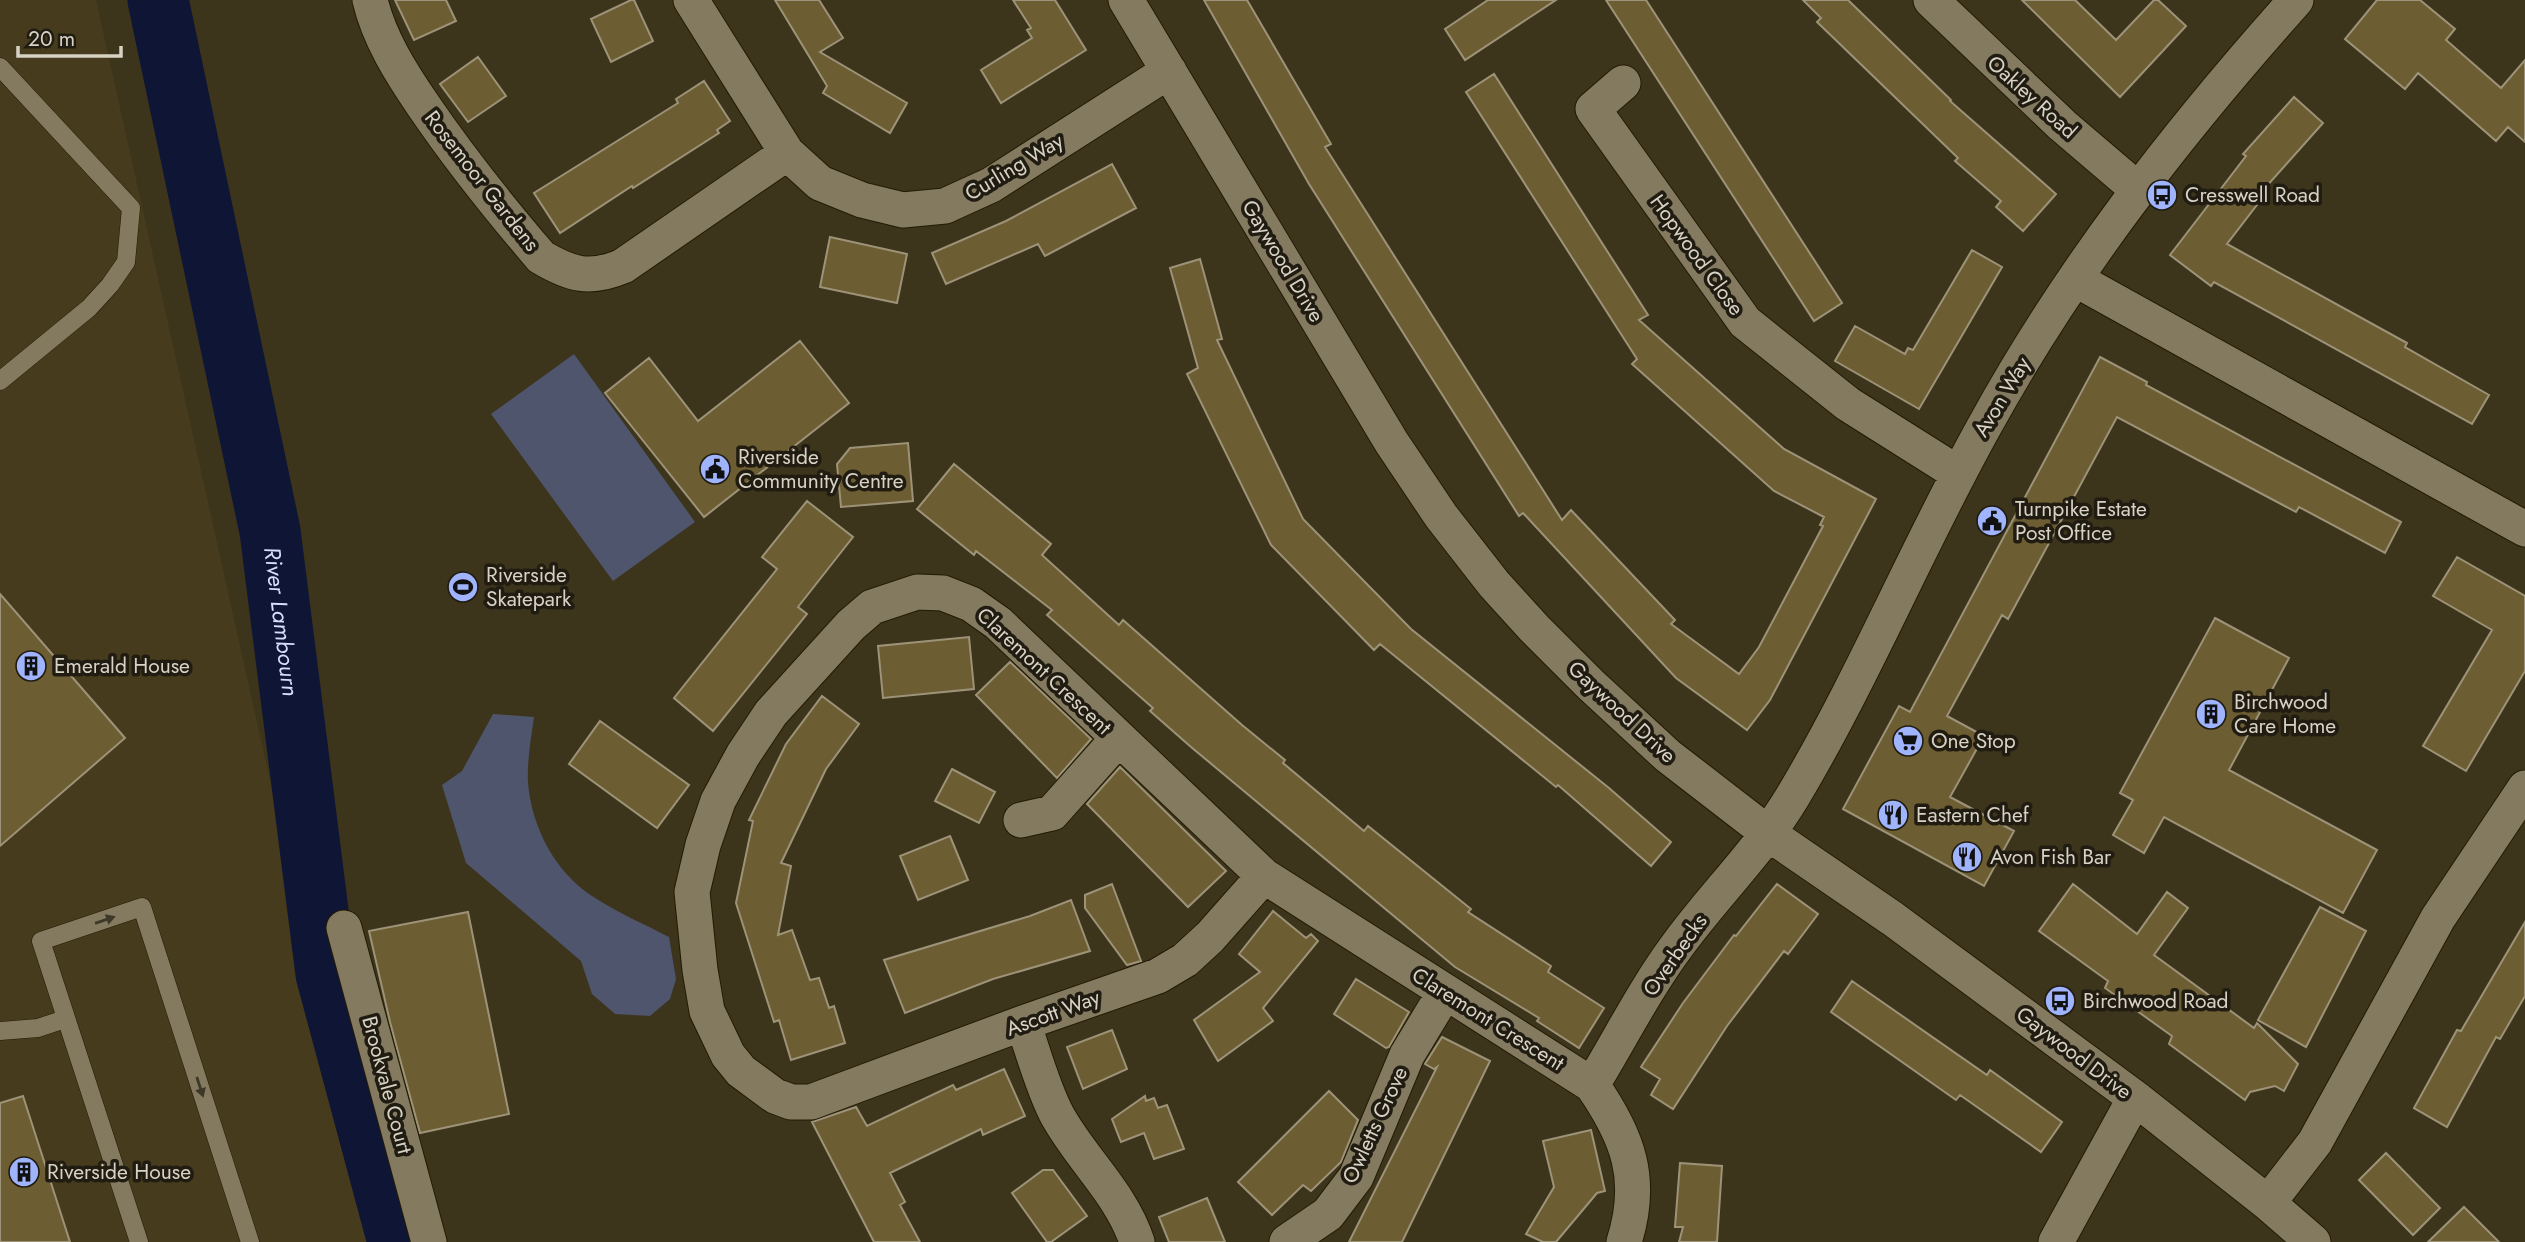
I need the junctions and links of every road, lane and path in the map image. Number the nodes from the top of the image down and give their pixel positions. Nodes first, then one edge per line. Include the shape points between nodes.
1 (370, 0) edge
2 (691, 0) edge
3 (1126, 0) edge
4 (1931, 0) edge
5 (2296, 0) edge
6 (0, 67) edge
7 (1169, 71) junction
8 (1623, 83) dead end
9 (787, 153) junction
10 (2137, 190) junction
11 (2075, 279) junction
12 (0, 381) edge
13 (1959, 474) junction
14 (2525, 530) edge
15 (1118, 739) junction
16 (2525, 788) edge
17 (1021, 820) dead end
18 (1769, 834) junction
19 (1264, 876) junction
20 (344, 928) dead end
21 (1445, 992) junction
22 (65, 1019) junction
23 (1023, 1023) junction
24 (0, 1031) edge
25 (1592, 1085) junction
26 (2135, 1098) junction
27 (811, 1102) joint
28 (2268, 1203) junction
29 (139, 1242) edge
30 (250, 1242) edge
31 (429, 1242) edge
32 (1137, 1242) edge
33 (1287, 1242) edge
34 (1624, 1242) edge
35 (2056, 1242) edge
36 (2313, 1242) edge

1 - 9 street, Rosemoor Gardens via 375,20 405,78 456,153 541,257 560,268 585,275 606,274 624,266
2 - 9 street, Curling Way
3 - 7 street, Gaywood Drive
4 - 10 street, Oakley Road
5 - 10 street, Avon Way via 2200,109
6 - 12 lane via 131,208 126,262 110,285 89,308
7 - 9 street, Curling Way via 991,185 945,206 903,210 862,200 820,183
7 - 18 street, Gaywood Drive via 1392,443 1494,584 1638,730
8 - 13 street, Hopwood Close via 1592,109 1745,322 1848,404
10 - 11 street, Avon Way
11 - 13 street, Avon Way
11 - 14 street
13 - 18 street, Avon Way via 1826,736
15 - 17 street via 1052,813
15 - 19 street, Claremont Crescent
15 - 27 street, Claremont Crescent via 998,623 971,604 943,593 918,592 872,607 771,713 718,801 692,892 707,1011 728,1055 741,1071 775,1096
16 - 28 street via 2438,918 2315,1142
18 - 25 street, Overbecks via 1676,947
18 - 26 street, Gaywood Drive via 1893,919
19 - 21 street, Claremont Crescent
19 - 23 street, Ascott Way via 1185,960 1158,976
20 - 31 street, Brookvale Court
21 - 25 street, Claremont Crescent
21 - 33 street, Owletts Grove via 1407,1055 1356,1177 1328,1214
22 - 24 lane via 38,1028
22 - 29 lane
22 -> 30 lane via 41,942 142,907
23 - 27 street, Ascott Way
23 - 32 street via 1056,1113 1115,1195
25 - 34 street via 1619,1128 1632,1164 1632,1214
26 - 28 street, Gaywood Drive
26 - 35 street
28 - 36 street, Gaywood Drive

